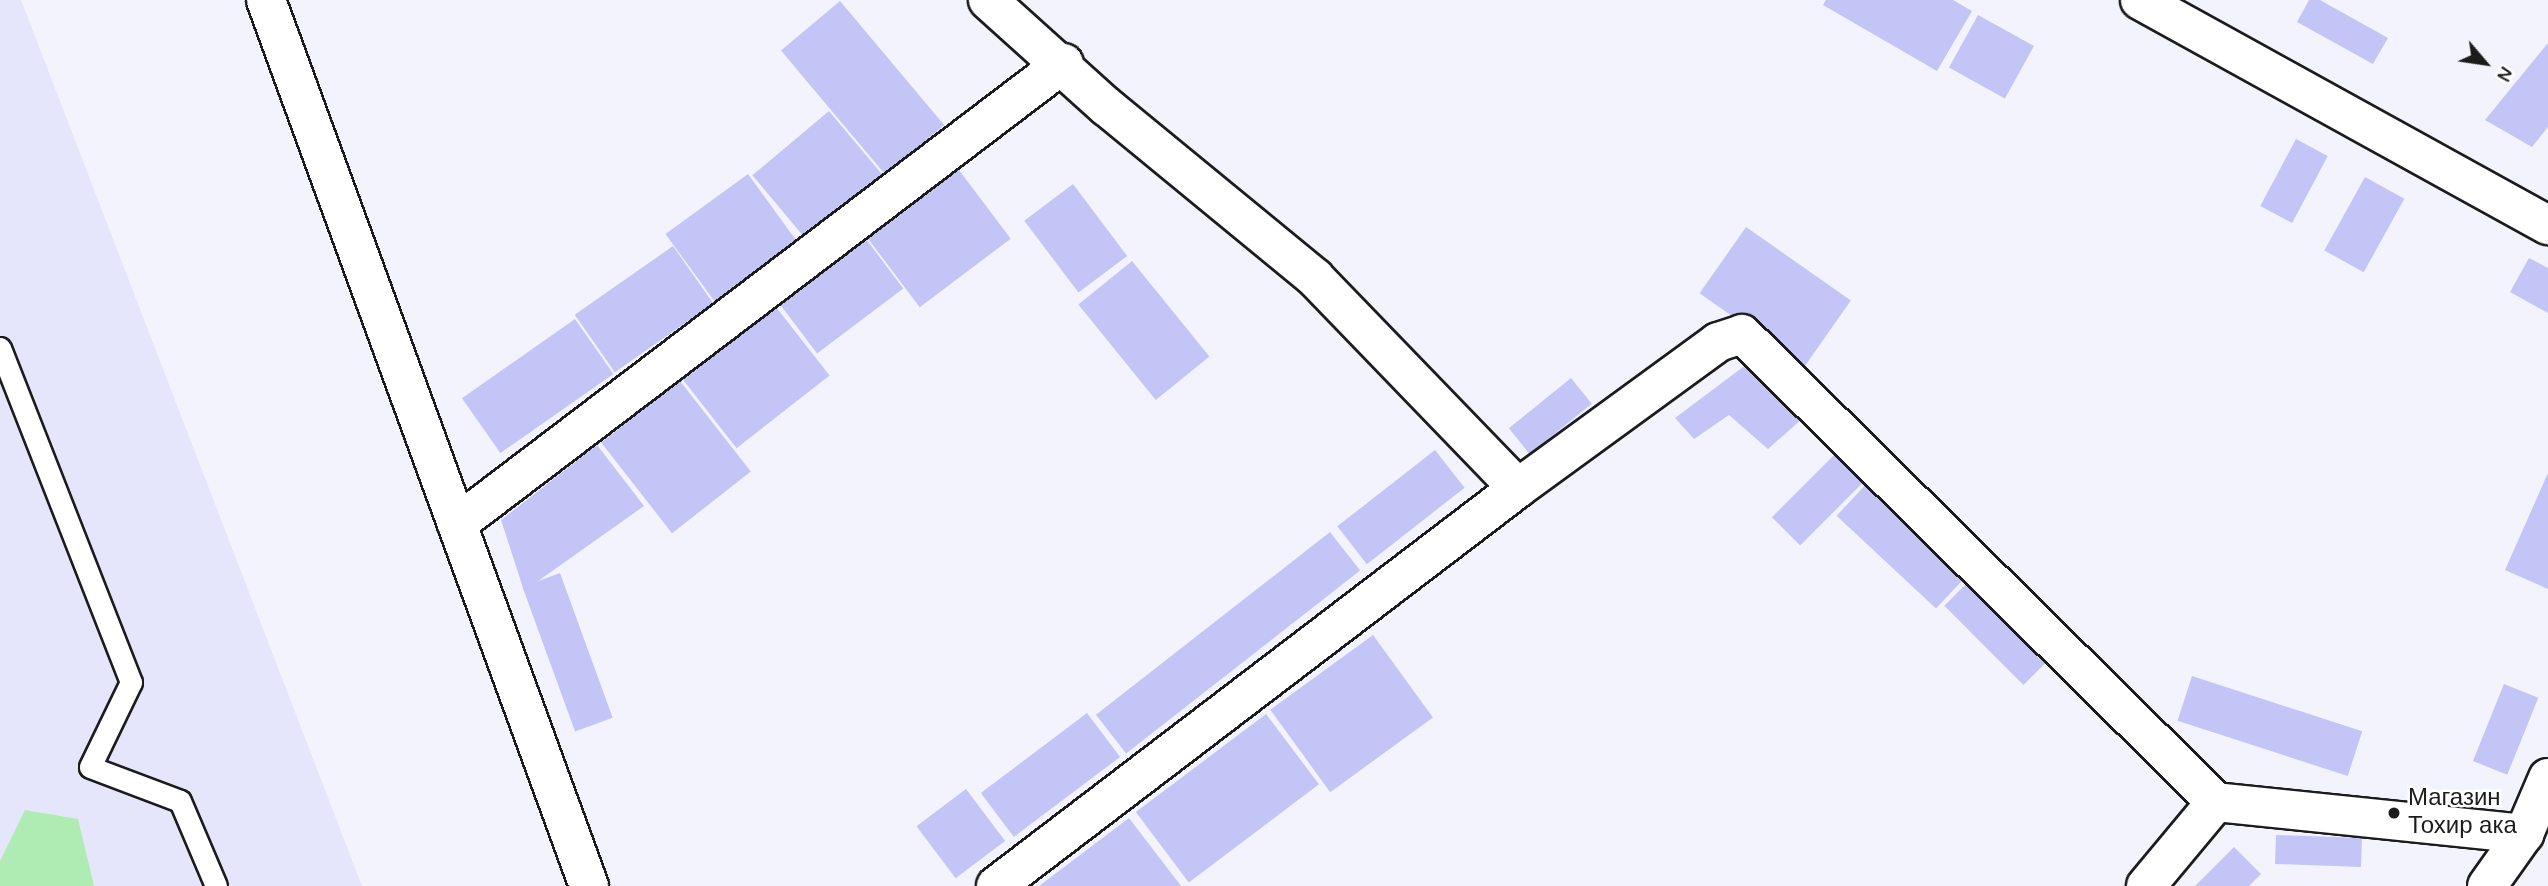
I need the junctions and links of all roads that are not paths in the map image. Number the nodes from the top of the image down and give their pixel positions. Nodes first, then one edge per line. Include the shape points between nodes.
1 (267, 0) edge
2 (988, 0) edge
3 (2140, 0) edge
4 (1063, 63) junction
5 (2548, 225) edge
6 (0, 348) edge
7 (1518, 488) junction
8 (457, 524) junction
9 (2548, 778) edge
10 (2216, 802) junction
11 (2524, 834) junction
12 (216, 886) edge
13 (589, 886) edge
14 (996, 886) edge
15 (2146, 886) edge
16 (2487, 886) edge

1 - 8 street
2 - 4 street
3 - 5 street
4 - 7 street via 1107,107 1315,278
4 - 8 street
6 - 12 lane via 131,682 90,767 180,801
7 - 10 street via 1718,342 1742,334
7 - 14 street
8 - 13 street
9 - 11 street
10 - 11 street
10 - 15 street
11 - 16 street

